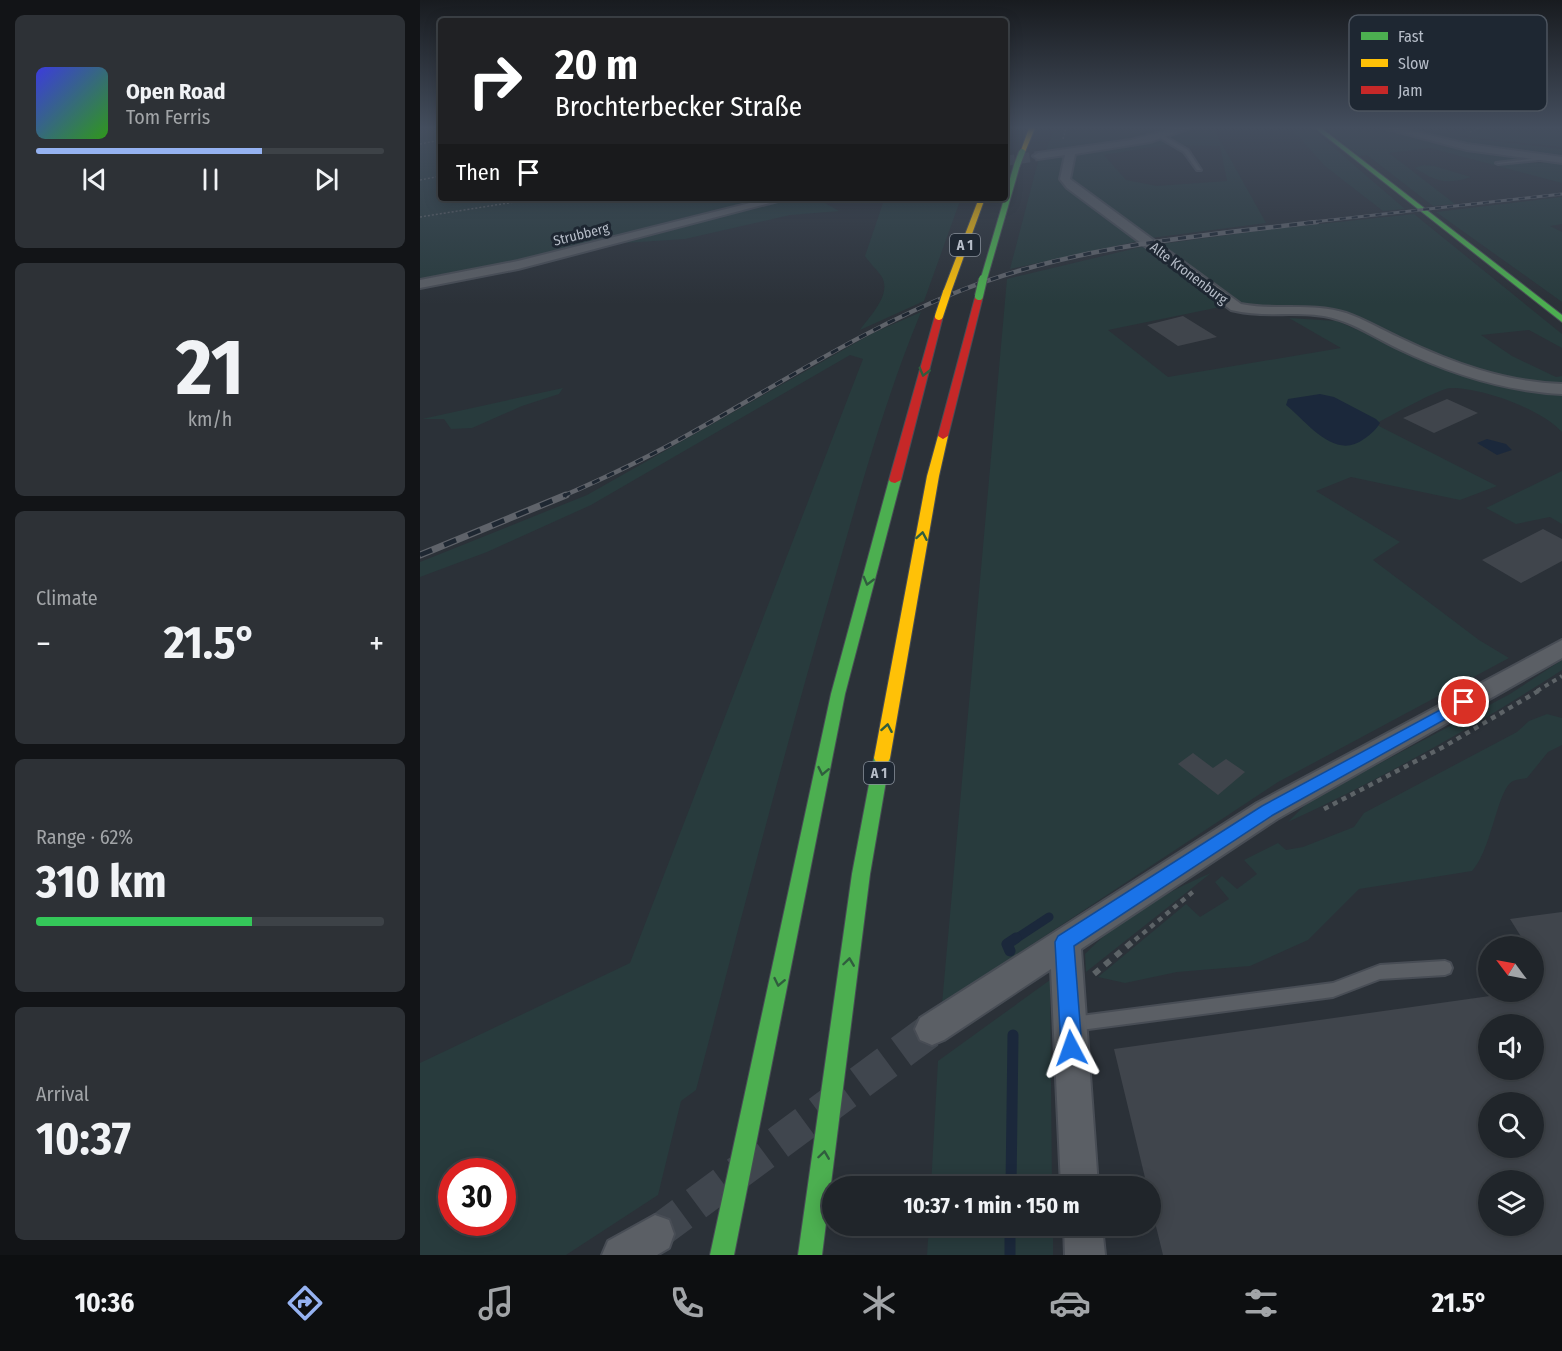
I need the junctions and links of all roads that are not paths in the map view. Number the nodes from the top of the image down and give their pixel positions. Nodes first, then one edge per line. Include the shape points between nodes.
1 (1072, 187) edge
2 (1393, 187) edge
3 (771, 201) edge
4 (981, 201) edge
5 (1007, 201) edge
6 (420, 284) edge
7 (1562, 319) edge
8 (1562, 389) edge
9 (1562, 648) edge
10 (1065, 942) junction
11 (1445, 968) dead end
12 (1069, 1010) junction
13 (932, 1029) tunnel mouth
14 (1079, 1176) edge
15 (655, 1233) tunnel mouth
16 (1084, 1236) edge
17 (622, 1255) edge
18 (722, 1255) edge
19 (810, 1255) edge
20 (1085, 1255) edge

1 - 8 street, Alte Kronenburg via 1236,307 1258,312 1327,312 1446,365 1516,384
2 - 7 main road
3 - 6 street, Strubberg via 529,263
4 -> 18 main road, A 1, bridge via 939,316 838,694
19 -> 5 main road, A 1, bridge via 861,874 933,476
9 - 10 street via 1268,811
10 - 12 street
10 - 13 street
11 - 12 lane via 1380,972 1332,990
12 - 14 street
15 - 17 street
16 - 20 street

